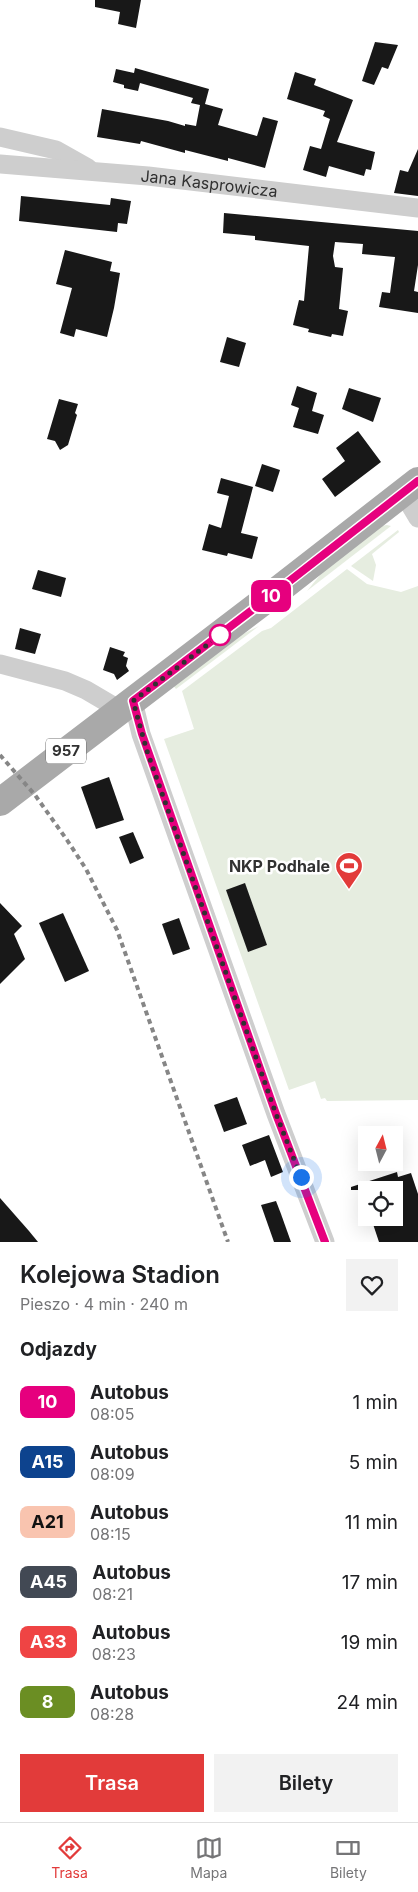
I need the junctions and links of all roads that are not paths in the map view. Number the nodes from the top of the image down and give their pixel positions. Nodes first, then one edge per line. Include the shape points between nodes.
1 (0, 137) edge
2 (0, 164) edge
3 (91, 170) junction
4 (418, 208) edge
5 (410, 487) edge
6 (418, 518) edge
7 (0, 664) edge
8 (127, 705) junction
9 (0, 802) edge
10 (325, 1242) edge

1 - 3 street via 56,150
2 - 3 street, Jana Kasprowicza
3 - 4 street, Jana Kasprowicza
5 - 6 street
5 - 8 main road, 957
7 - 8 street via 65,681
8 - 9 main road, 957
8 - 10 street via 142,734 276,1114

